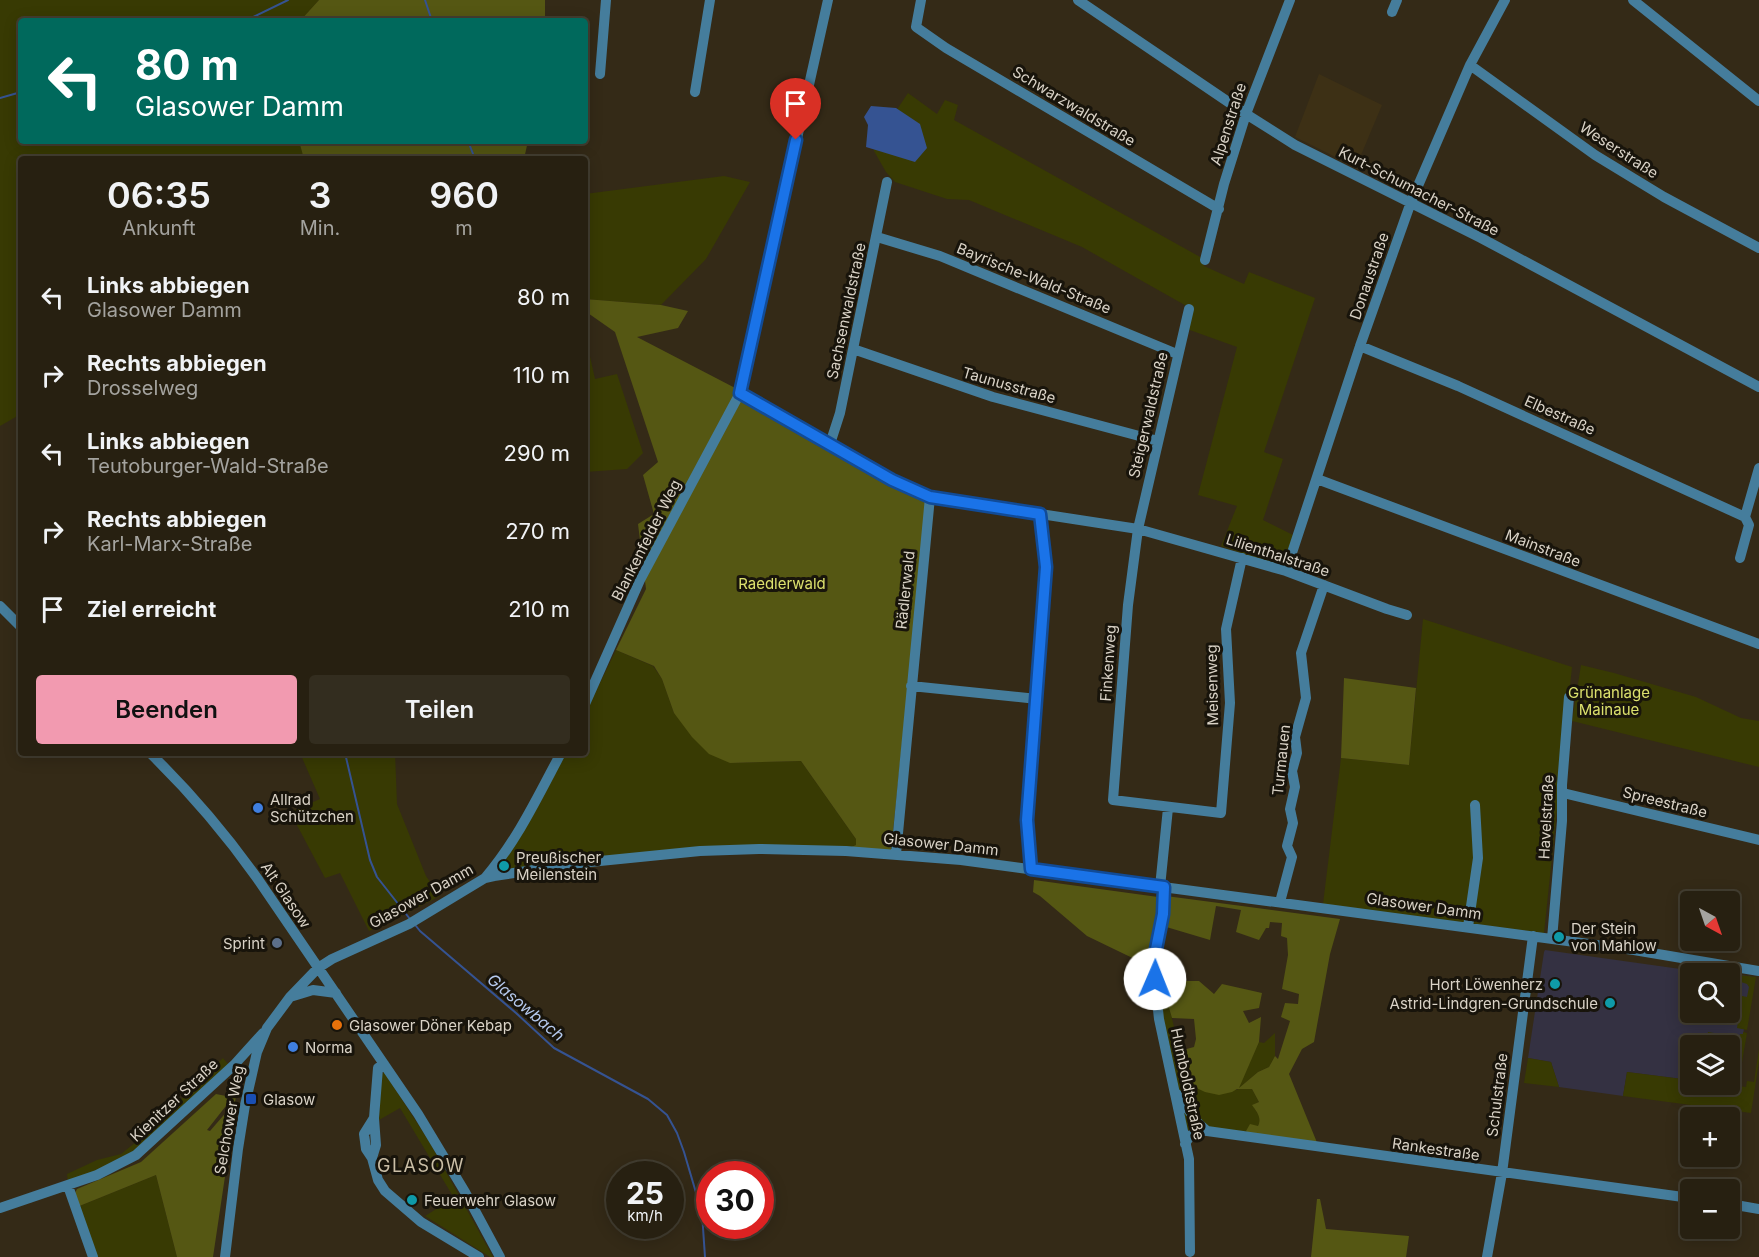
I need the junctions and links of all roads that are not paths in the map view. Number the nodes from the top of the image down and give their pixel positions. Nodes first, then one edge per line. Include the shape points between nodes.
1 (606, 0) edge
2 (710, 0) edge
3 (828, 0) edge
4 (921, 0) edge
5 (1078, 0) edge
6 (1289, 0) edge
7 (1397, 0) edge
8 (1505, 0) edge
9 (1633, 0) edge
10 (1392, 12) dead end
11 (1470, 65) junction
12 (600, 74) dead end
13 (695, 92) dead end
14 (1759, 101) edge
15 (1246, 114) junction
16 (887, 182) dead end
17 (1411, 202) junction
18 (1219, 209) junction
19 (877, 237) junction
20 (1759, 248) edge
21 (1205, 260) dead end
22 (1189, 309) dead end
23 (1360, 346) junction
24 (854, 350) junction
25 (1177, 354) junction
26 (1759, 387) edge
27 (740, 393) junction
28 (1158, 441) junction
29 (830, 444) junction
30 (1759, 468) edge
31 (1317, 479) junction
32 (930, 497) junction
33 (1040, 514) junction
34 (1745, 517) junction
35 (1138, 529) junction
36 (1242, 558) junction
37 (1740, 558) dead end
38 (1286, 571) junction
39 (1324, 585) junction
40 (0, 606) edge
41 (1407, 615) dead end
42 (18, 624) edge
43 (1759, 644) edge
44 (911, 686) junction
45 (588, 697) edge
46 (1569, 697) dead end
47 (1037, 699) junction
48 (153, 756) edge
49 (559, 756) edge
50 (1563, 793) junction
51 (1475, 805) dead end
52 (1167, 807) junction
53 (1759, 840) edge
54 (896, 854) junction
55 (1031, 869) junction
56 (485, 878) junction
57 (1162, 887) junction
58 (1280, 902) junction
59 (1468, 927) junction
60 (1533, 936) junction
61 (1552, 939) junction
62 (318, 968) junction
63 (1759, 970) edge
64 (336, 993) junction
65 (290, 997) junction
66 (267, 1028) junction
67 (384, 1064) junction
68 (234, 1065) junction
69 (252, 1074) junction
70 (1173, 1087) junction
71 (1207, 1131) junction
72 (1185, 1144) junction
73 (1502, 1173) junction
74 (68, 1186) junction
75 (1680, 1197) edge
76 (1740, 1206) edge
77 (0, 1208) edge
78 (1759, 1209) edge
79 (1190, 1252) dead end
80 (93, 1257) edge
81 (225, 1257) edge
82 (479, 1257) edge
83 (500, 1257) edge
84 (1487, 1257) edge

1 - 12 street
2 - 13 street
3 - 27 street, Blankenfelder Weg
4 - 18 street, Schwarzwaldstraße via 916,27
5 - 15 street, Kurt-Schumacher-Straße
6 - 15 street, Alpenstraße
7 - 10 street
8 - 11 street, Donaustraße
9 - 14 street
11 - 17 street, Donaustraße
11 - 20 street, Weserstraße via 1595,155
15 - 17 street, Kurt-Schumacher-Straße via 1295,146
15 - 18 street, Alpenstraße
16 - 19 street, Sachsenwaldstraße
17 - 23 street, Donaustraße
17 - 26 street, Kurt-Schumacher-Straße
18 - 21 street, Alpenstraße
19 - 24 street, Sachsenwaldstraße
19 - 25 street, Bayrische-Wald-Straße via 940,256
22 - 25 street, Steigerwaldstraße
23 - 31 street, Donaustraße
23 - 34 street, Elbestraße
24 - 28 street, Taunusstraße via 993,398
24 - 29 street, Sachsenwaldstraße
25 - 28 street, Steigerwaldstraße
27 - 29 street, Lilienthalstraße
27 - 45 street, Blankenfelder Weg via 640,580
28 - 35 street, Steigerwaldstraße
29 - 32 street, Lilienthalstraße
30 - 34 street
31 - 38 street, Donaustraße
31 - 43 street, Mainstraße
32 - 33 street, Lilienthalstraße
32 - 44 street, Rädlerwald
33 - 35 street, Lilienthalstraße
33 - 47 street via 1046,567
34 - 37 street via 1749,525
35 - 36 street, Lilienthalstraße
35 - 52 street, Finkenweg via 1113,800
36 - 38 street, Lilienthalstraße
36 - 52 street, Meisenweg via 1226,628 1230,703 1221,813
38 - 39 street, Lilienthalstraße
39 - 41 street, Lilienthalstraße
39 - 58 street, Turmauen via 1300,652 1306,698 1295,737 1297,753 1292,771 1293,823 1287,846 1293,857
40 - 42 street
44 - 47 street
44 - 54 street, Rädlerwald
46 - 50 street, Havelstraße
47 - 55 street via 1027,820
48 - 62 street, Alt Glasow via 234,845
49 - 56 street via 523,823
50 - 53 street, Spreestraße
50 - 61 street, Havelstraße
51 - 59 street via 1478,858
52 - 57 street, Humboldtstraße
54 - 55 street, Glasower Damm
54 - 56 street, Glasower Damm via 700,851
55 - 57 street, Glasower Damm
56 - 62 street, Glasower Damm via 408,924
57 - 58 street, Glasower Damm
57 - 70 street, Humboldtstraße via 1163,914 1153,964
58 - 59 street, Glasower Damm
59 - 60 street, Glasower Damm
60 - 61 street, Glasower Damm
60 - 73 street, Schulstraße
61 - 63 street, Glasower Damm
62 - 64 street, Alt Glasow
62 - 65 street, Selchower Weg
64 - 65 street via 314,990
64 - 67 street, Alt Glasow
65 - 66 street, Selchower Weg
66 - 68 street, Kienitzer Straße
66 - 69 street, Selchower Weg
67 - 82 street via 378,1068 375,1118 364,1134 378,1180 421,1222
67 - 83 street, Alt Glasow via 434,1139
68 - 69 street, Kienitzer Straße
68 - 74 street, Kienitzer Straße via 136,1155
69 - 81 street, Selchower Weg
70 - 71 street
70 - 72 street, Humboldtstraße
71 - 72 street via 1197,1130
71 - 73 street, Rankestraße
72 - 79 street, Humboldtstraße via 1189,1159
73 - 75 street, Rankestraße
73 - 84 street, Schulstraße
74 - 77 street, Kienitzer Straße
74 - 80 street
76 - 78 street

